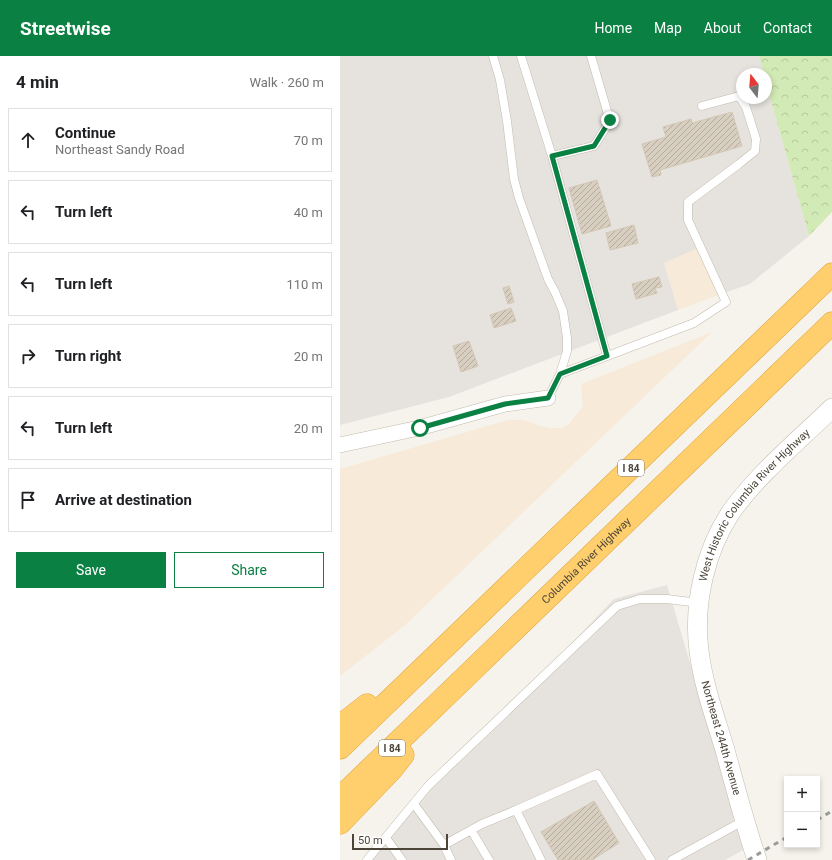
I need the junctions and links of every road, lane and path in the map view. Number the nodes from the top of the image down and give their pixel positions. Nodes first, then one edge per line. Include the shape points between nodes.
1 (493, 56) edge
2 (521, 56) edge
3 (591, 56) edge
4 (702, 106) dead end
5 (552, 156) junction
6 (832, 274) edge
7 (832, 324) edge
8 (607, 356) junction
9 (560, 374) junction
10 (548, 398) joint
11 (832, 408) edge
12 (340, 445) edge
13 (699, 608) junction
14 (429, 662) junction
15 (444, 699) junction
16 (340, 726) edge
17 (340, 748) edge
18 (340, 798) edge
19 (414, 804) junction
20 (516, 810) junction
21 (745, 820) junction
22 (340, 823) edge
23 (471, 830) junction
24 (386, 838) junction
25 (444, 845) junction
26 (367, 860) edge
27 (402, 860) edge
28 (451, 860) edge
29 (489, 860) edge
30 (541, 860) edge
31 (651, 860) edge
32 (672, 860) edge
33 (757, 860) edge

1 - 9 lane via 500,80 519,198 548,279 563,311 567,338
2 - 5 lane
3 - 5 lane via 610,120 594,146
4 - 8 lane via 739,96 746,107 756,139 754,151 740,164 688,202 688,220 726,302 694,323
5 - 8 lane
6 - 14 highway, I 84
7 - 15 highway, Columbia River Highway / I 84
8 - 9 lane
9 - 10 lane
10 - 12 street via 505,404 420,428
11 - 13 street, West Historic Columbia River Highway via 751,487 730,514 720,531 708,562 700,592
13 - 19 lane via 667,599 640,599 617,606 428,786
13 - 21 street, Northeast 244th Avenue via 697,636 703,675
14 - 16 highway
14 - 17 highway, I 84
15 - 18 highway, Columbia River Highway / I 84
15 - 22 highway via 392,769
19 - 24 lane
19 - 25 lane
20 - 23 lane
20 - 30 lane
20 - 31 lane via 597,774
21 - 32 lane
21 - 33 street, Northeast 244th Avenue
23 - 25 lane
23 - 29 lane
24 - 26 lane
24 - 27 lane
25 - 28 lane

